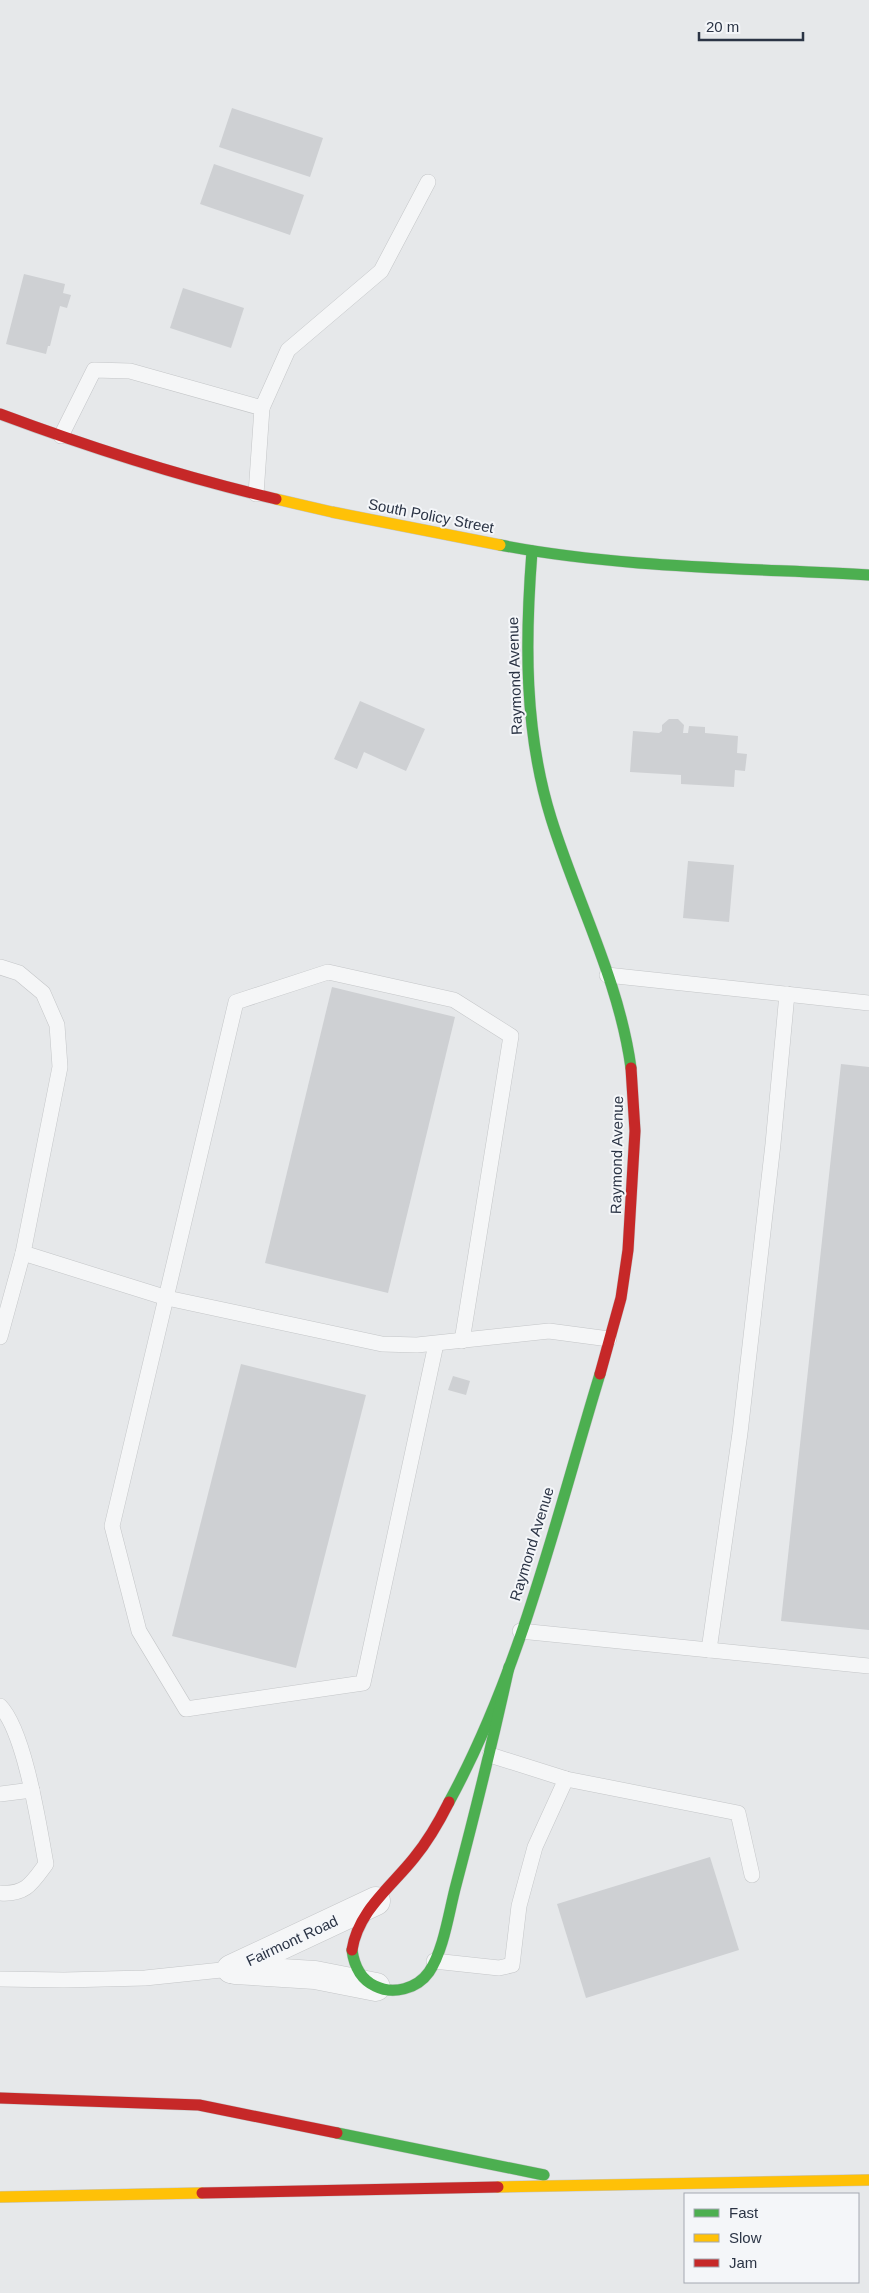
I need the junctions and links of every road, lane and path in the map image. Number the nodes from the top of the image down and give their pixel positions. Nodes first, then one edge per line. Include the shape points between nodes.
1 (428, 182) dead end
2 (262, 408) junction
3 (0, 414) edge
4 (60, 436) junction
5 (256, 494) junction
6 (532, 551) junction
7 (869, 575) edge
8 (0, 968) edge
9 (607, 975) junction
10 (787, 994) junction
11 (869, 1003) edge
12 (23, 1253) junction
13 (166, 1298) junction
14 (0, 1337) edge
15 (610, 1339) junction
16 (462, 1341) junction
17 (436, 1344) junction
18 (520, 1631) junction
19 (709, 1650) junction
20 (869, 1666) edge
21 (509, 1668) junction
22 (0, 1706) edge
23 (490, 1755) junction
24 (566, 1779) junction
25 (32, 1790) junction
26 (0, 1794) edge
27 (752, 1876) dead end
28 (0, 1893) edge
29 (376, 1901) junction
30 (434, 1961) junction
31 (231, 1969) junction
32 (0, 1979) edge
33 (376, 1987) junction
34 (0, 2098) edge
35 (869, 2180) edge
36 (593, 2186) junction
37 (0, 2197) edge

1 - 2 lane via 381,271 288,350
2 - 4 lane via 130,371 94,370
2 - 5 lane
3 - 4 main road, South Policy Street
4 - 5 main road, South Policy Street via 95,449
5 - 6 main road, South Policy Street
6 - 7 main road, South Policy Street via 624,561
6 - 9 main road, Raymond Avenue via 527,612 533,742 552,820
8 - 12 lane via 19,973 43,993 57,1025 60,1068
9 - 10 lane
9 - 15 main road, Raymond Avenue via 621,1016 635,1099 630,1245
10 - 11 lane
10 - 19 lane via 740,1433
12 - 13 lane
12 - 14 lane
13 - 16 lane via 236,1002 328,972 454,1000 512,1036
13 - 17 lane via 382,1344
13 - 17 lane via 112,1526 139,1631 186,1709 362,1683
15 - 16 lane via 549,1332
15 - 18 main road, Raymond Avenue
16 - 17 lane
18 - 19 lane
18 - 21 main road, Raymond Avenue
19 - 20 lane
21 - 23 main road, Raymond Avenue
21 - 29 main road, Raymond Avenue via 452,1799 428,1840
22 - 25 lane via 12,1724
23 - 24 lane
23 - 30 main road, Raymond Avenue
24 - 27 lane via 738,1813
24 - 30 lane via 535,1846 519,1906 512,1965 500,1968
25 - 26 lane
25 - 28 lane via 46,1864 31,1885 14,1894
29 - 31 street, Fairmont Road
29 - 33 main road, Raymond Avenue via 356,1929 351,1943 355,1966 363,1978
30 - 33 main road, Raymond Avenue via 418,1983 405,1989 390,1991
31 - 32 lane via 145,1978
31 - 33 street, Fairmont Road via 315,1975
34 - 36 main road via 199,2105
35 - 36 main road
36 - 37 main road

